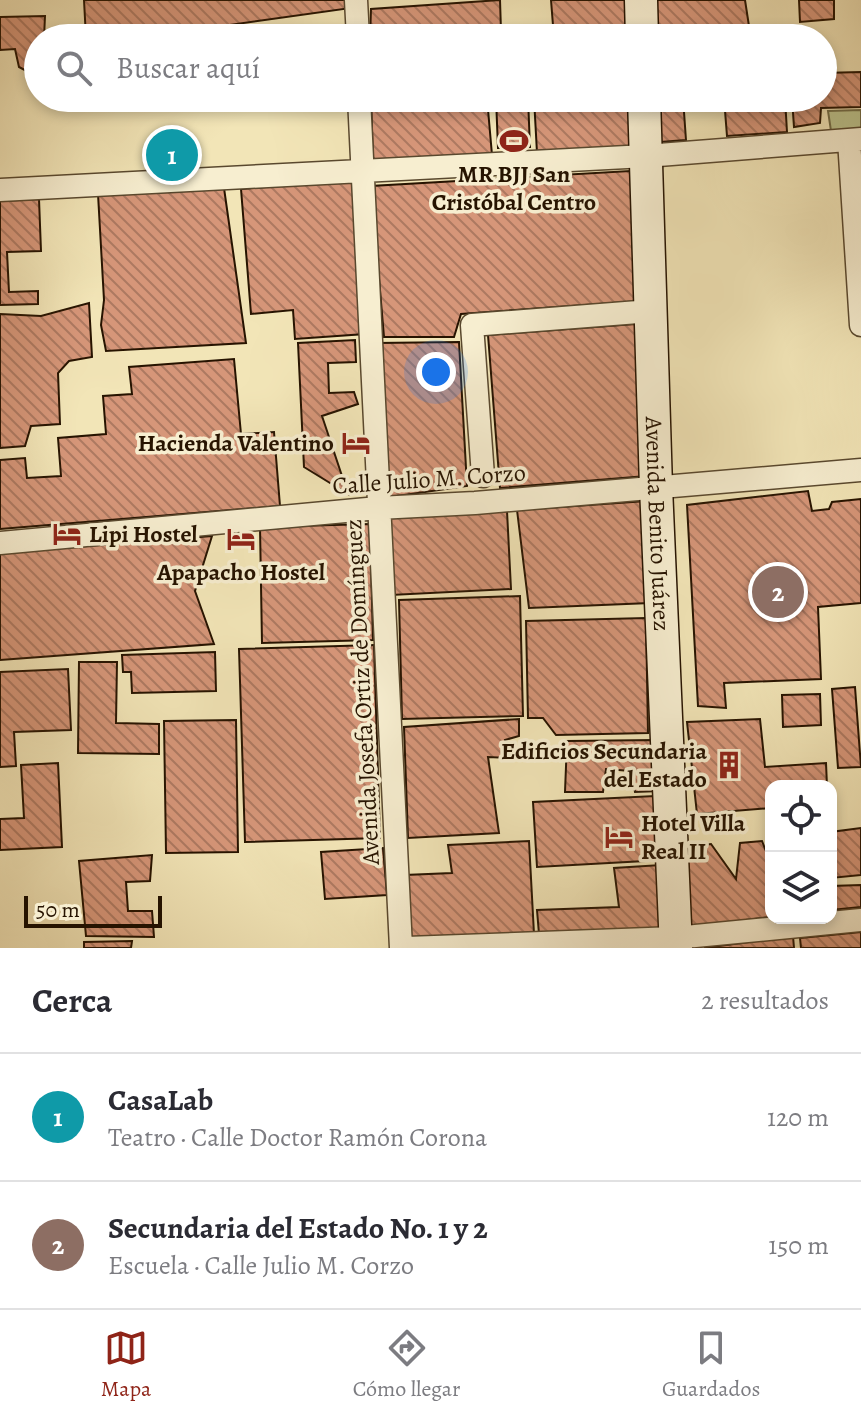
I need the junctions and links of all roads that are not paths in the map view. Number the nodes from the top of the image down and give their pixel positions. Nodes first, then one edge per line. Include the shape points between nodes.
1 (356, 0) edge
2 (641, 0) edge
3 (357, 24) edge
4 (642, 24) edge
5 (360, 112) edge
6 (644, 112) edge
7 (855, 139) edge
8 (646, 156) junction
9 (362, 172) junction
10 (0, 190) edge
11 (651, 311) junction
12 (861, 325) edge
13 (861, 470) edge
14 (483, 476) dead end
15 (656, 487) junction
16 (378, 508) junction
17 (0, 543) edge
18 (861, 920) edge
19 (676, 943) edge
20 (404, 948) edge

1 - 3 street
2 - 4 street
5 - 9 street, Avenida Josefa Ortiz de Domínguez
6 - 8 street, Avenida Benito Juárez
7 - 8 street
7 - 12 street
8 - 9 street
8 - 11 street, Avenida Benito Juárez
9 - 10 street
9 - 16 street, Avenida Josefa Ortiz de Domínguez
11 - 14 street via 472,325
11 - 15 street, Avenida Benito Juárez
13 - 15 street, Calle Julio M. Corzo
15 - 16 street, Calle Julio M. Corzo
15 - 19 street, Avenida Benito Juárez
16 - 17 street, Calle Julio M. Corzo
16 - 20 street, Avenida Josefa Ortiz de Domínguez
18 - 19 street
19 - 20 street

